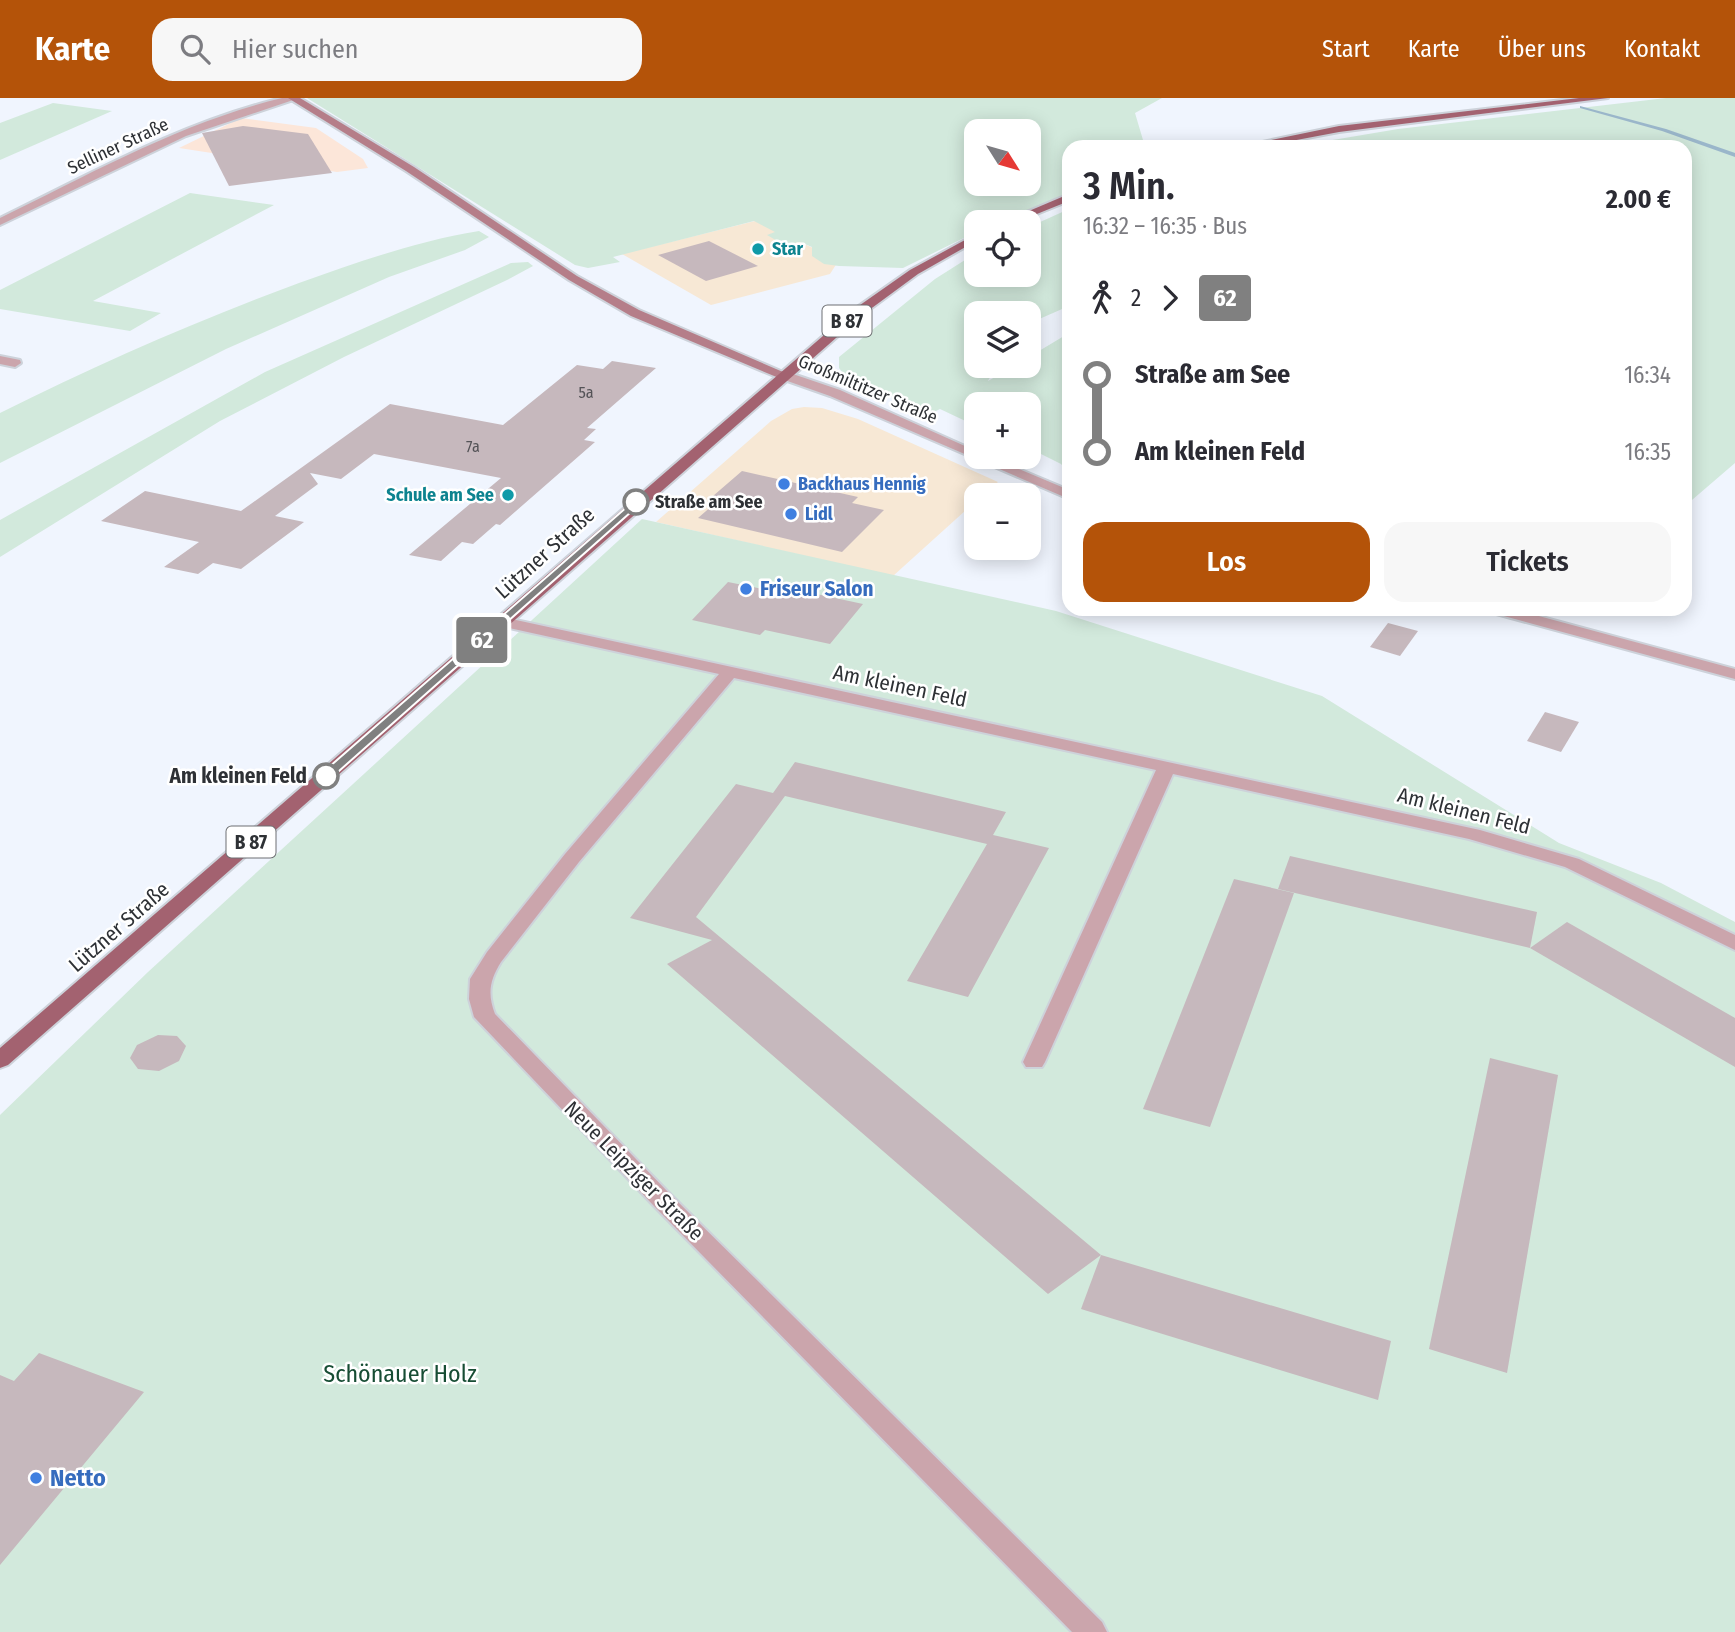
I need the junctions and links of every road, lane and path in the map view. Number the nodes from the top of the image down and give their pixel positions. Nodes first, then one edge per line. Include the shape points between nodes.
1 (294, 98) edge
2 (1603, 98) edge
3 (1280, 140) edge
4 (1062, 200) edge
5 (1037, 210) edge
6 (0, 222) edge
7 (964, 244) edge
8 (0, 360) edge
9 (15, 363) dead end
10 (784, 375) junction
11 (964, 450) edge
12 (1008, 469) edge
13 (1062, 492) edge
14 (1521, 616) edge
15 (502, 622) junction
16 (730, 673) junction
17 (1735, 674) edge
18 (1167, 766) junction
19 (1735, 943) edge
20 (0, 1060) edge
21 (1034, 1062) dead end
22 (1092, 1632) edge

1 - 6 street, Selliner Straße via 219,118
1 - 10 main road via 573,278 635,313
2 - 3 main road
4 - 5 main road
7 - 10 main road, Lützner Straße / B 87 via 884,292
8 - 9 street
10 - 11 street, Großmiltitzer Straße
10 - 15 main road, Lützner Straße / B 87
12 - 13 street, Großmiltitzer Straße
14 - 17 street
15 - 16 street, Am kleinen Feld
15 - 20 main road, Lützner Straße / B 87
16 - 18 street, Am kleinen Feld
16 - 22 street, Neue Leipziger Straße via 494,957 480,979 478,999 485,1017 661,1199
18 - 19 street, Am kleinen Feld via 1473,834 1572,863
18 - 21 street

